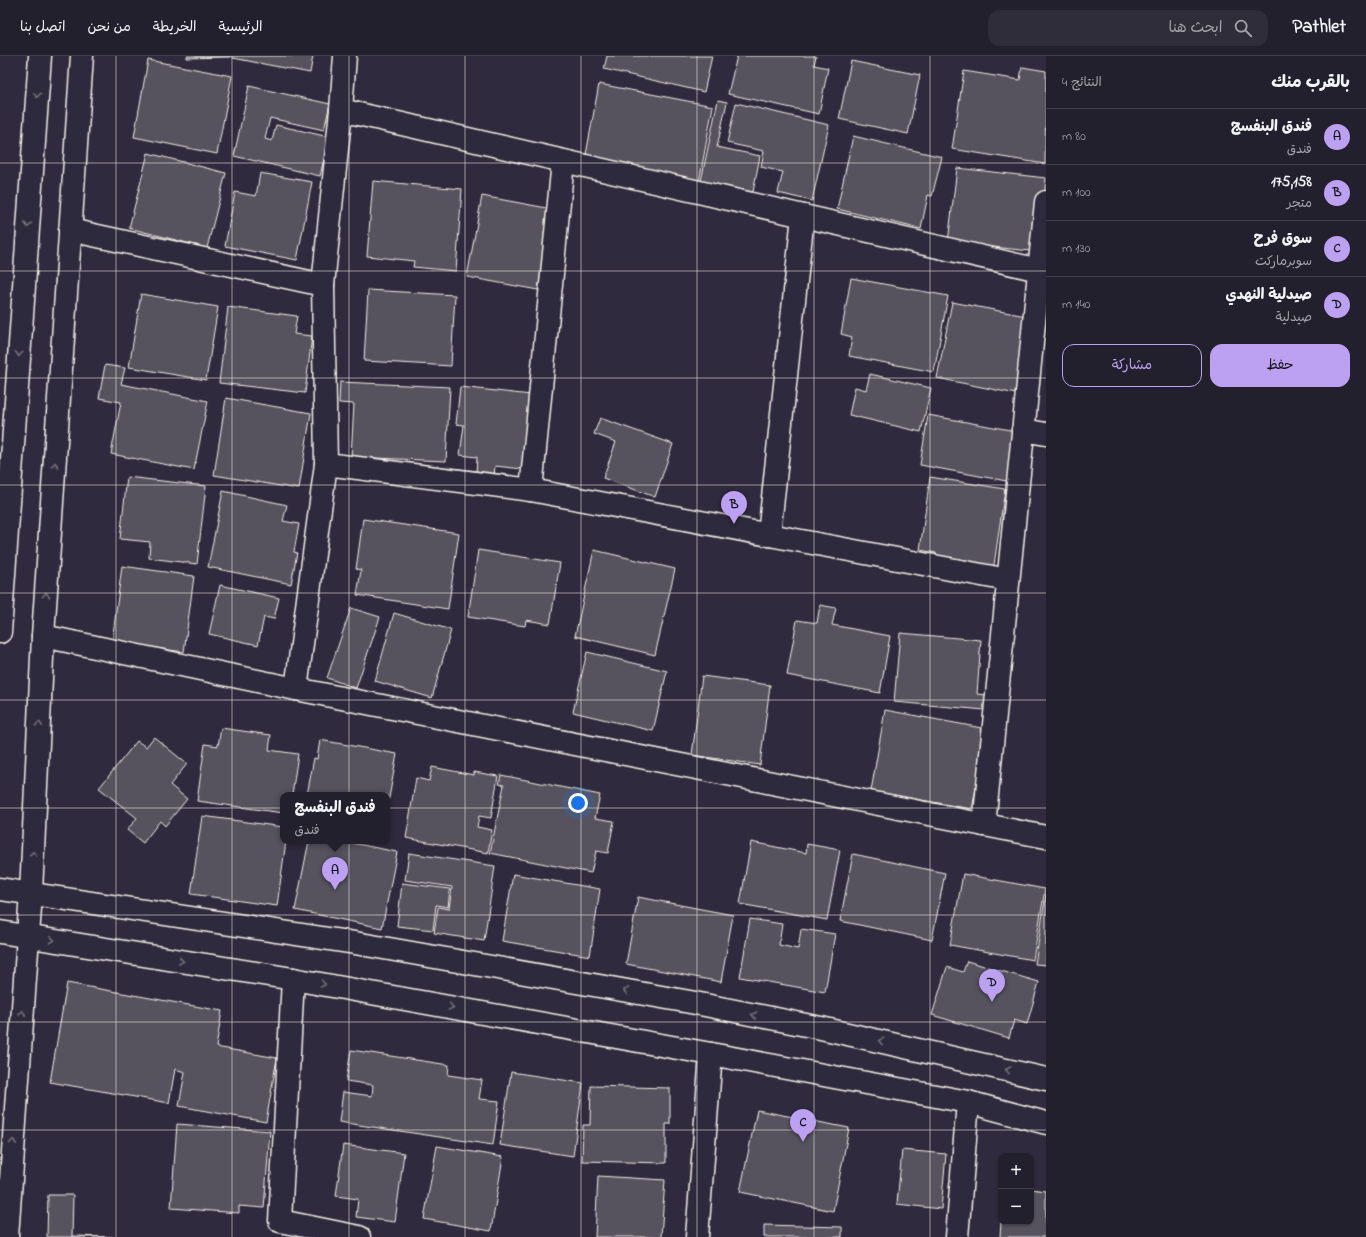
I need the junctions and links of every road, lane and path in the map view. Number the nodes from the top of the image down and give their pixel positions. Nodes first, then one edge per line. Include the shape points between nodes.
1 (40, 56) edge
2 (82, 56) edge
3 (345, 56) edge
4 (341, 110) junction
5 (563, 161) junction
6 (1046, 202) edge
7 (803, 216) junction
8 (70, 230) junction
9 (1039, 270) junction
10 (323, 285) junction
11 (9, 381) edge
12 (1023, 430) junction
13 (1046, 434) edge
14 (326, 464) junction
15 (531, 490) junction
16 (770, 535) junction
17 (1008, 580) junction
18 (0, 632) edge
19 (43, 636) junction
20 (296, 689) junction
21 (984, 824) junction
22 (1046, 837) edge
23 (0, 889) edge
24 (31, 893) junction
25 (0, 932) edge
26 (27, 936) junction
27 (293, 979) junction
28 (712, 1054) junction
29 (1046, 1079) edge
30 (968, 1102) junction
31 (1046, 1123) edge
32 (279, 1229) edge
33 (7, 1237) edge
34 (359, 1237) edge
35 (697, 1237) edge
36 (957, 1237) edge

1 -> 11 street
2 - 8 street
3 - 4 street
4 - 5 street
4 - 10 street
5 - 7 street
5 - 15 street
6 - 9 street
7 - 9 street
7 - 16 street
8 - 10 street
19 -> 8 street
9 - 12 street
10 - 14 street
11 - 18 street
12 - 13 street
12 - 17 street
14 - 15 street
14 - 20 street
15 - 16 street
16 - 17 street
17 - 21 street
19 - 20 street
24 -> 19 street
20 - 21 street
21 - 22 street
23 - 24 street
24 - 26 street
29 -> 24 street via 821,1028 690,1002 355,943
25 - 26 street
26 -> 27 street
33 -> 26 street
27 -> 28 street
27 - 32 street
28 - 30 street
28 - 35 street
30 - 31 street
30 - 36 street
32 - 34 street

